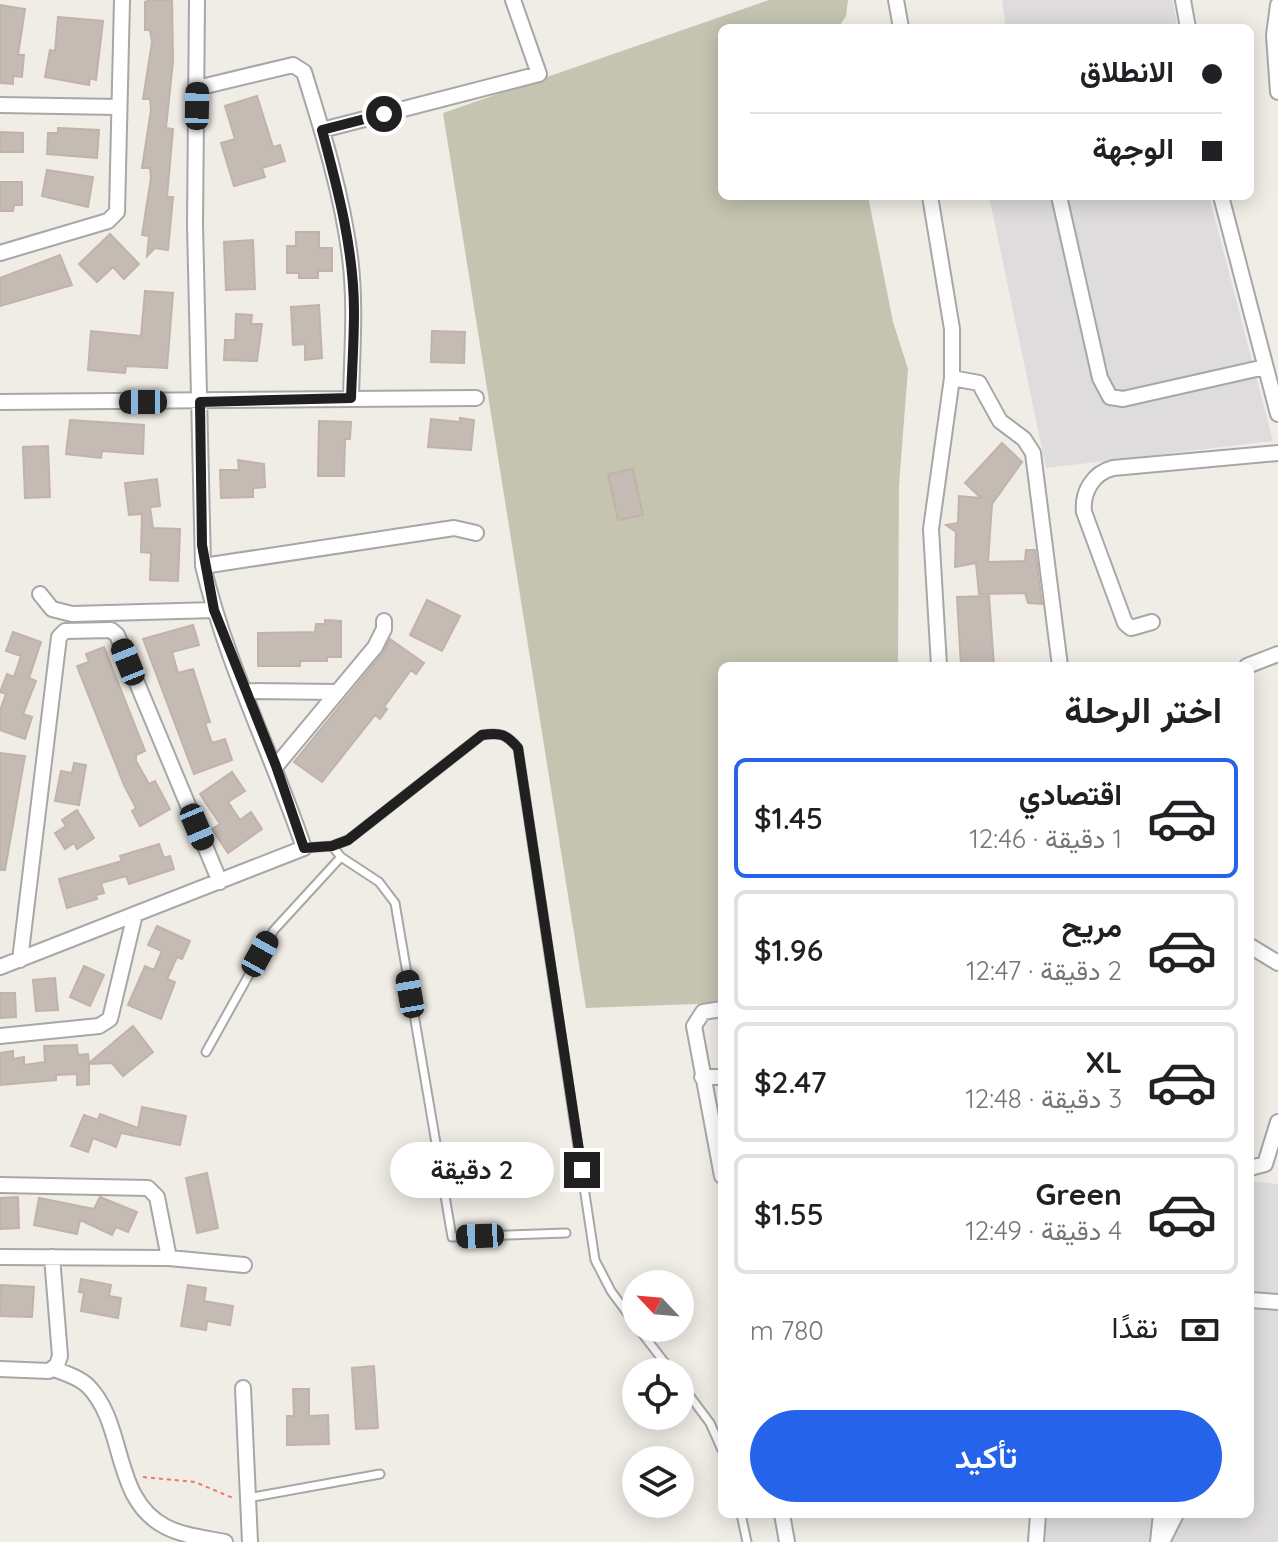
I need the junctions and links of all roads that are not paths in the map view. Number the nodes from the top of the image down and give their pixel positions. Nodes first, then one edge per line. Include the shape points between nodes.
1 (122, 0) edge
2 (197, 0) edge
3 (513, 0) edge
4 (896, 0) edge
5 (1183, 0) edge
6 (1278, 5) edge
7 (900, 24) edge
8 (1187, 24) edge
9 (1277, 66) edge
10 (197, 88) junction
11 (1278, 92) edge
12 (0, 105) edge
13 (118, 107) junction
14 (322, 130) junction
15 (931, 200) edge
16 (1060, 200) edge
17 (1222, 200) edge
18 (0, 253) edge
19 (1265, 367) junction
20 (952, 378) junction
21 (351, 398) junction
22 (476, 398) dead end
23 (0, 402) edge
24 (200, 402) junction
25 (1278, 414) edge
26 (1278, 453) edge
27 (476, 533) dead end
28 (203, 566) junction
29 (40, 594) dead end
30 (214, 610) junction
31 (384, 621) dead end
32 (1152, 622) dead end
33 (1278, 654) edge
34 (939, 662) edge
35 (1059, 662) edge
36 (1254, 663) edge
37 (244, 691) junction
38 (335, 692) junction
39 (276, 766) junction
40 (332, 846) junction
41 (304, 848) junction
42 (341, 857) junction
43 (220, 882) junction
44 (135, 914) junction
45 (1254, 948) edge
46 (20, 960) junction
47 (1278, 963) edge
48 (0, 967) edge
49 (718, 1010) edge
50 (0, 1036) edge
51 (206, 1052) dead end
52 (702, 1077) junction
53 (718, 1077) edge
54 (1278, 1122) edge
55 (718, 1156) edge
56 (1254, 1167) edge
57 (0, 1185) edge
58 (566, 1233) dead end
59 (0, 1257) edge
60 (52, 1257) junction
61 (169, 1258) junction
62 (244, 1265) dead end
63 (1254, 1300) edge
64 (1278, 1302) edge
65 (622, 1306) edge
66 (649, 1342) edge
67 (661, 1358) edge
68 (0, 1369) edge
69 (54, 1369) junction
70 (243, 1388) dead end
71 (694, 1402) edge
72 (718, 1441) edge
73 (380, 1474) dead end
74 (246, 1498) junction
75 (742, 1518) edge
76 (783, 1518) edge
77 (1038, 1518) edge
78 (1161, 1518) edge
79 (1174, 1518) edge
80 (225, 1542) edge
81 (250, 1542) edge
82 (747, 1542) edge
83 (787, 1542) edge
84 (1036, 1542) edge
85 (1160, 1542) edge

1 - 13 street
2 - 10 street
3 - 14 street via 539,74
4 - 7 street
5 - 8 street
6 - 9 street
9 - 11 street
10 - 14 street via 298,66
10 - 24 street
12 - 13 street
13 - 18 street via 115,216
14 - 21 street via 350,259
15 - 20 street via 952,329
16 - 19 street via 1100,378 1110,397 1123,399
17 - 19 street
19 - 25 street
20 - 34 street via 931,529
20 - 35 street via 979,383 1000,421 1033,453
21 - 22 street
21 - 24 street
23 - 24 street
24 - 28 street
26 - 32 street via 1113,468 1094,479 1084,512 1125,623 1131,628
27 - 28 street via 454,528
28 - 30 street
29 - 30 street via 52,609 72,614
30 - 37 street
31 - 38 street via 381,639
33 - 36 street
37 - 38 street
37 - 39 street
38 - 39 street
39 - 41 street
40 - 41 lane
40 - 42 lane
40 - 65 lane via 348,840 482,735 507,735 518,748 595,1260
41 - 43 street
42 - 51 lane via 274,930
42 - 58 lane via 379,882 395,903 452,1237
43 - 44 street
43 - 46 street via 117,635 111,630 65,631 59,637
44 - 46 street
44 - 50 street via 110,1019 99,1026
45 - 47 street
46 - 48 street
49 - 52 street via 703,1012 694,1026
52 - 53 street
52 - 55 street
54 - 56 street via 1265,1164
57 - 61 street via 148,1188 157,1197
59 - 60 street
60 - 61 street
60 - 69 street via 60,1356
61 - 62 street
63 - 64 street
66 - 67 lane
68 - 69 street
69 - 80 street via 81,1380 93,1392 135,1496 156,1521 177,1532
70 - 74 street
71 - 72 lane
73 - 74 lane
74 - 81 street
75 - 82 lane
76 - 83 street
77 - 84 street
78 - 85 street
79 - 85 street

